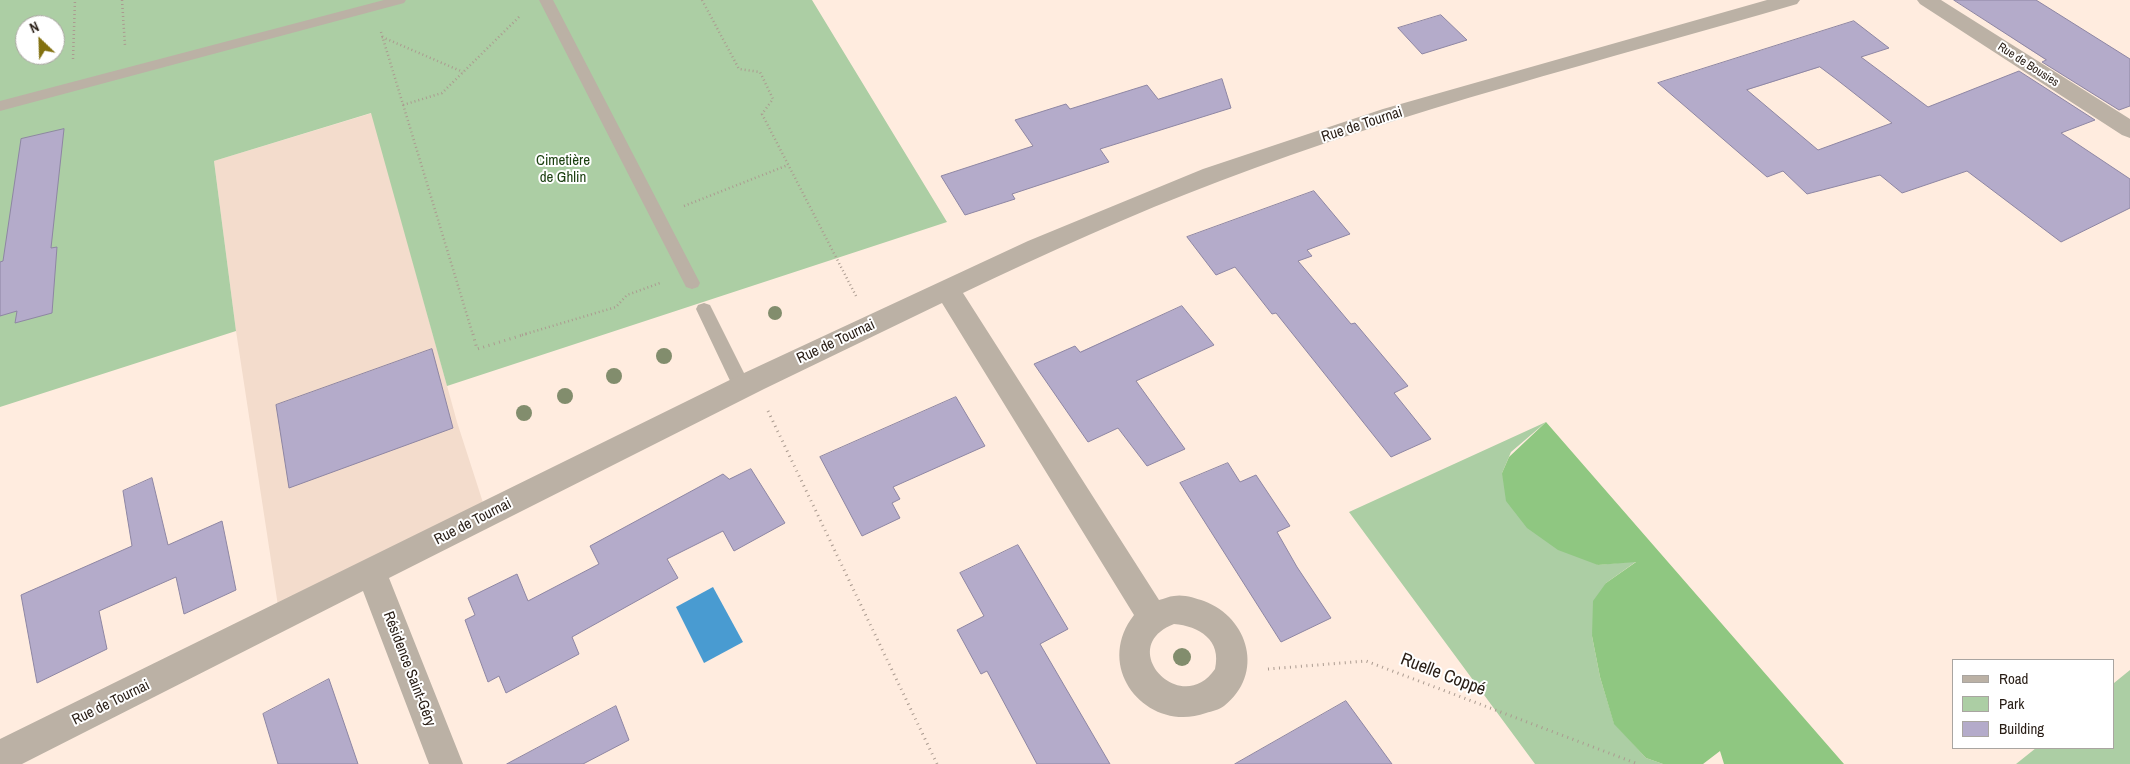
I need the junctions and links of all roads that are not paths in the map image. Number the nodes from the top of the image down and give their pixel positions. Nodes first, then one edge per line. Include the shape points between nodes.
1 (399, 0) edge
2 (546, 0) edge
3 (1790, 0) edge
4 (1927, 0) edge
5 (0, 106) edge
6 (2130, 130) edge
7 (690, 278) road end
8 (947, 289) junction
9 (704, 309) dead end
10 (748, 384) junction
11 (372, 573) junction
12 (1153, 618) junction
13 (0, 757) edge
14 (446, 764) edge

1 - 5 lane
2 - 7 lane
3 - 8 street, Rue de Tournai via 1391,114 1211,175 1037,247
4 - 6 street, Rue de Bousies
8 - 10 street, Rue de Tournai
8 - 12 street
9 - 10 lane
10 - 11 street, Rue de Tournai
11 - 13 street, Rue de Tournai
11 - 14 street, Résidence Saint-Géry
12 - 12 street via 1135,643 1134,659 1138,674 1149,688 1164,698 1181,703 1199,702 1226,683 1232,658 1229,642 1220,628 1191,611 1174,610

